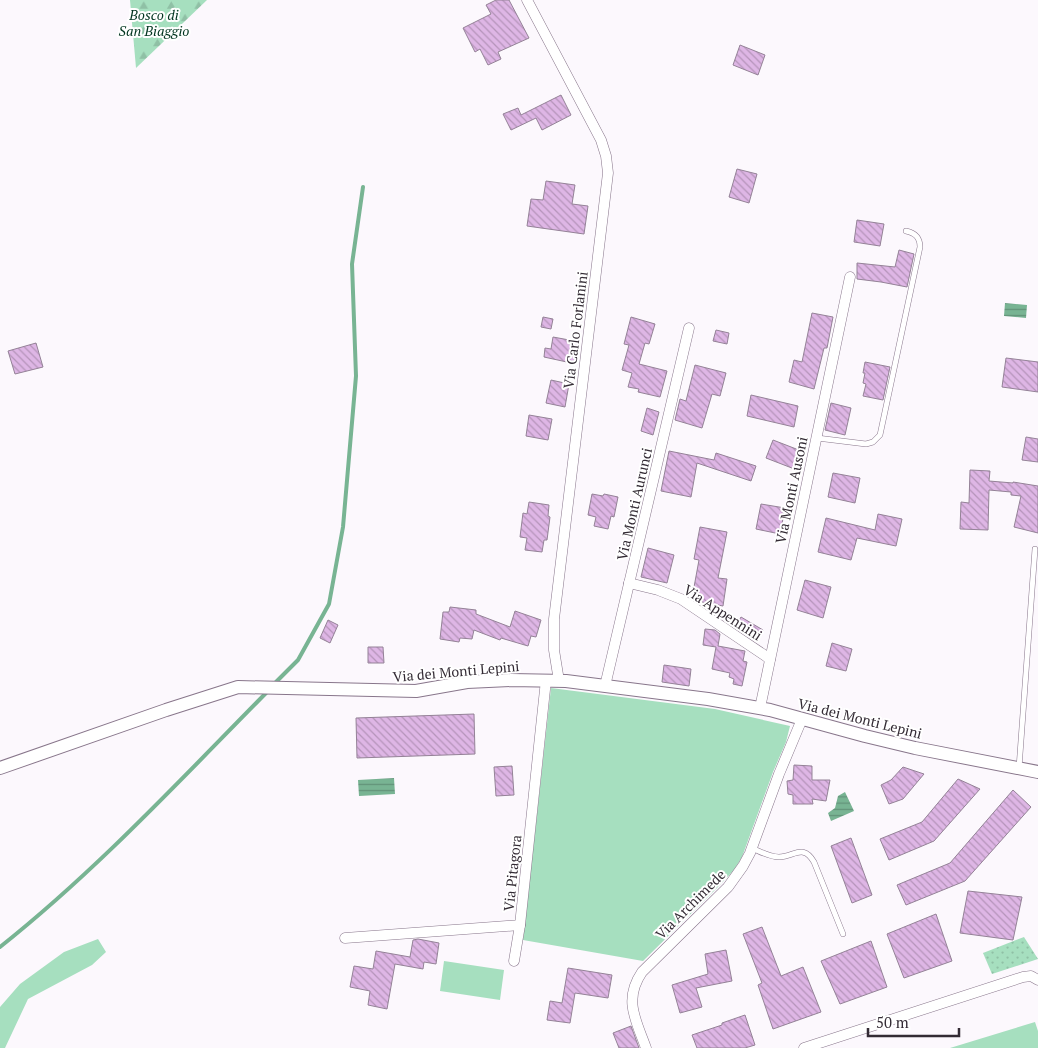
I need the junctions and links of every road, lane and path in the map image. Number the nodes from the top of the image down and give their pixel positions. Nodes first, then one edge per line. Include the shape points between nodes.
1 (527, 0) edge
2 (906, 230) dead end
3 (850, 277) dead end
4 (689, 328) dead end
5 (816, 438) junction
6 (1035, 549) dead end
7 (629, 583) junction
8 (770, 659) junction
9 (552, 680) junction
10 (605, 686) junction
11 (760, 708) junction
12 (802, 719) junction
13 (0, 768) edge
14 (1019, 768) junction
15 (1038, 772) edge
16 (752, 848) junction
17 (520, 925) junction
18 (843, 934) dead end
19 (345, 938) dead end
20 (514, 961) dead end
21 (1038, 980) edge
22 (646, 1048) edge
23 (804, 1048) edge

1 - 9 street, Via Carlo Forlanini via 601,140 607,167 554,619
2 - 5 lane via 917,235 920,247 880,435 866,444
3 - 5 street, Via Monti Ausoni
4 - 7 street, Via Monti Aurunci
5 - 8 street, Via Monti Ausoni
6 - 14 lane
7 - 8 street, Via Appennini via 681,600
7 - 10 street, Via Monti Aurunci
8 - 11 street, Via Monti Ausoni
9 - 10 street, Via dei Monti Lepini
9 - 13 street, Via dei Monti Lepini via 484,681 407,692 238,687
9 - 17 street, Via Pitagora
10 - 11 street, Via dei Monti Lepini
11 - 12 street, Via dei Monti Lepini
12 - 14 street, Via dei Monti Lepini via 915,748
12 - 16 street, Via Archimede
14 - 15 street, Via dei Monti Lepini
16 - 18 lane via 772,856 798,852 809,855
16 - 22 street, Via Archimede via 732,882 637,980 632,1004
17 - 19 street, Via Pitagora
17 - 20 street
21 - 23 street via 1031,976 1023,977

